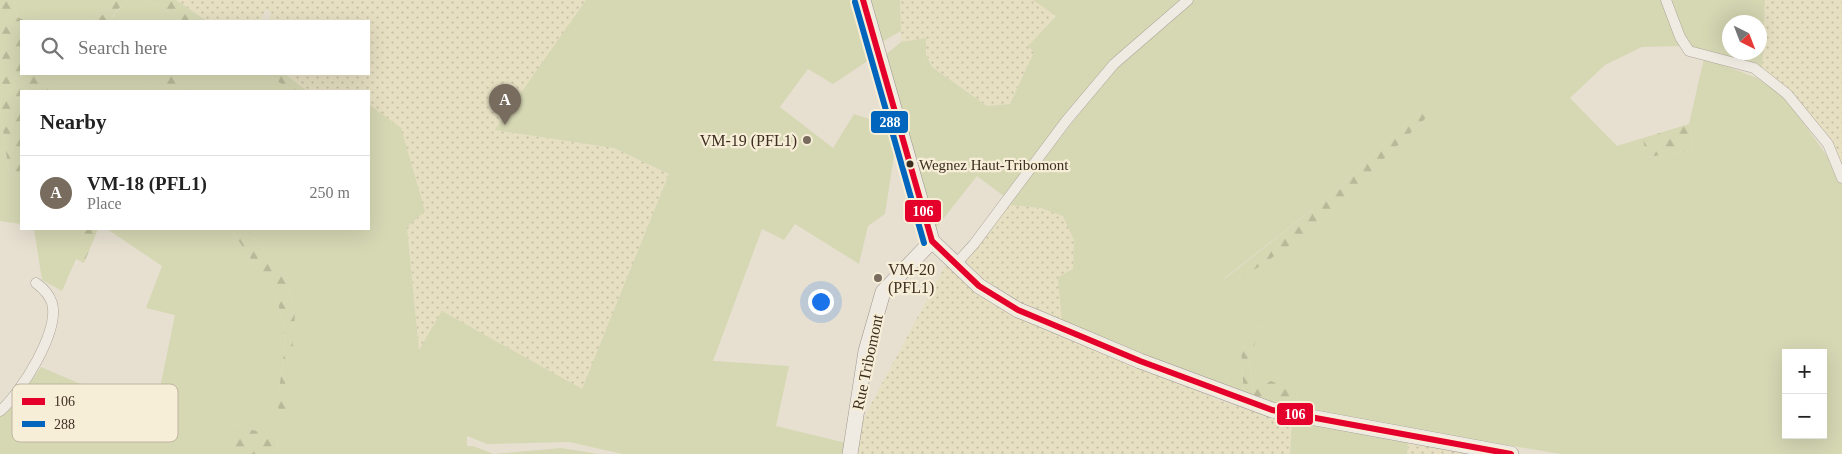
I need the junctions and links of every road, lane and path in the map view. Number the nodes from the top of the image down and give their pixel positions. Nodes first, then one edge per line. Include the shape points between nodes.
1 (863, 0) edge
2 (1188, 0) edge
3 (1666, 0) edge
4 (1842, 178) edge
5 (932, 241) junction
6 (955, 265) junction
7 (36, 283) dead end
8 (23, 384) edge
9 (12, 400) edge
10 (0, 411) edge
11 (850, 454) edge
12 (1511, 454) edge

1 - 5 street
2 - 6 street via 1114,64
3 - 4 street via 1680,38 1689,51 1754,68 1787,94 1828,144
5 - 6 street
5 - 11 street, Rue Tribomont via 883,292 866,351
6 - 12 street via 985,290 1018,310 1140,361 1272,410
7 - 8 street via 48,293 53,306 52,319 35,366
9 - 10 street

